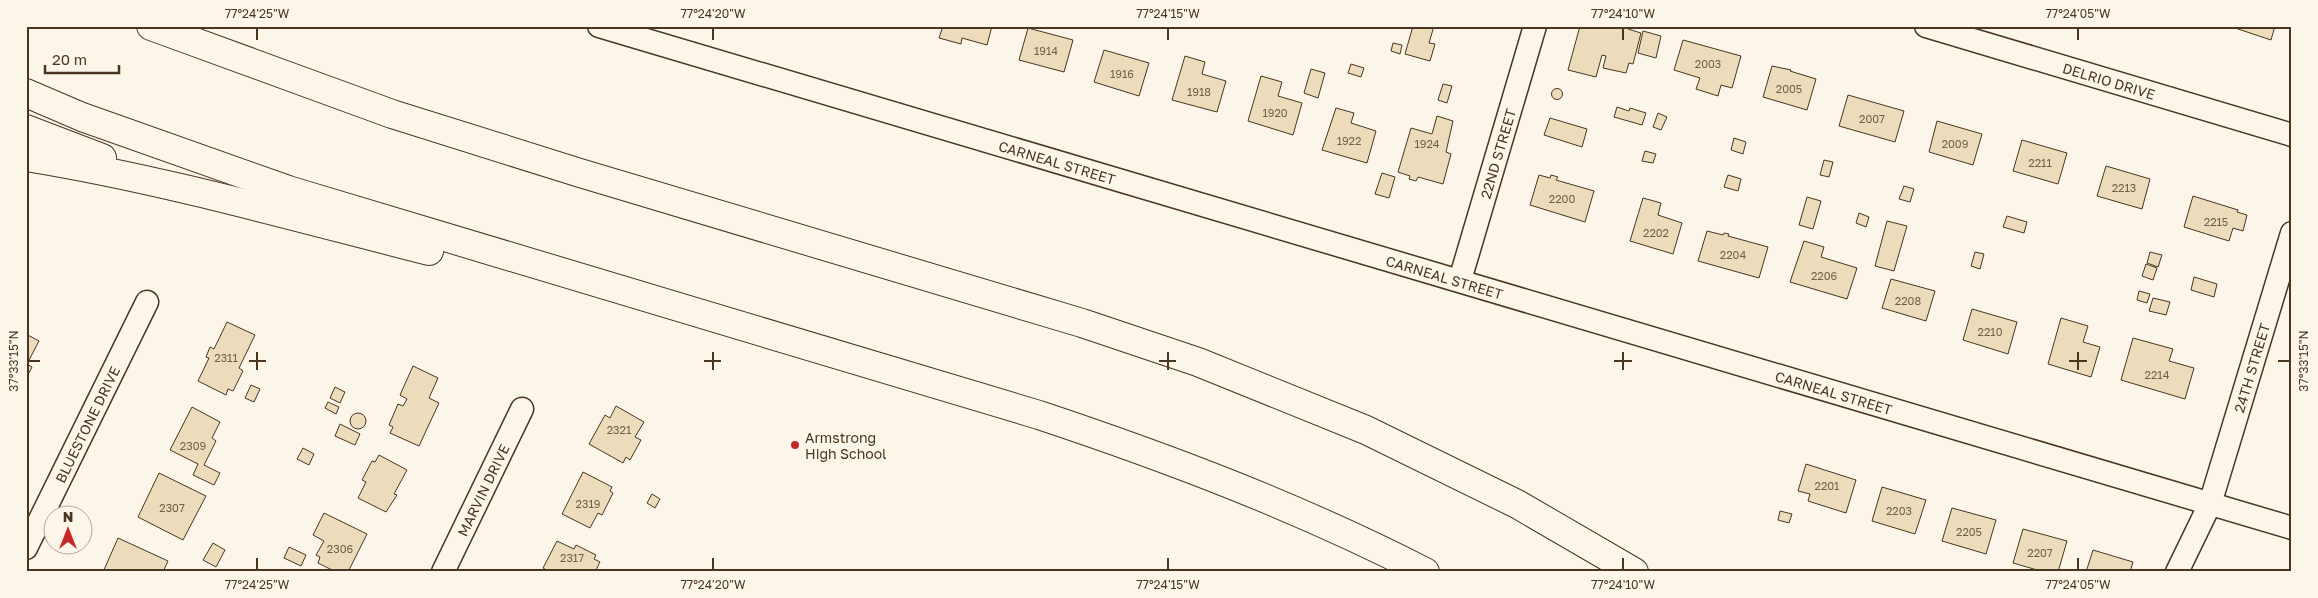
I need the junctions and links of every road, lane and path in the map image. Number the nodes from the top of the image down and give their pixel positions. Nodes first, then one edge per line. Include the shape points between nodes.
1 (151, 26) edge
2 (599, 26) edge
3 (1535, 26) edge
4 (1926, 26) edge
5 (26, 93) edge
6 (26, 129) edge
7 (2292, 134) edge
8 (26, 158) edge
9 (180, 187) junction
10 (2292, 233) edge
11 (1460, 280) junction
12 (147, 302) dead end
13 (724, 322) junction
14 (522, 409) dead end
15 (2210, 504) junction
16 (2292, 528) edge
17 (26, 548) edge
18 (443, 572) edge
19 (1425, 572) edge
20 (1634, 572) edge
21 (2177, 572) edge

1 - 20 highway via 392,114 1082,323 1198,362 1366,430 1517,504
2 - 11 street, CARNEAL STREET
3 - 11 street, 22ND STREET
4 - 7 street, DELRIO DRIVE
5 - 13 highway via 288,190
6 - 9 highway
8 - 9 highway
9 - 13 highway via 551,282
10 - 15 street, 24TH STREET
11 - 15 street, CARNEAL STREET
12 - 17 street, BLUESTONE DRIVE
13 - 19 highway via 1039,415 1147,451 1279,503
14 - 18 street, MARVIN DRIVE
15 - 16 street, CARNEAL STREET
15 - 21 street, 24TH STREET

